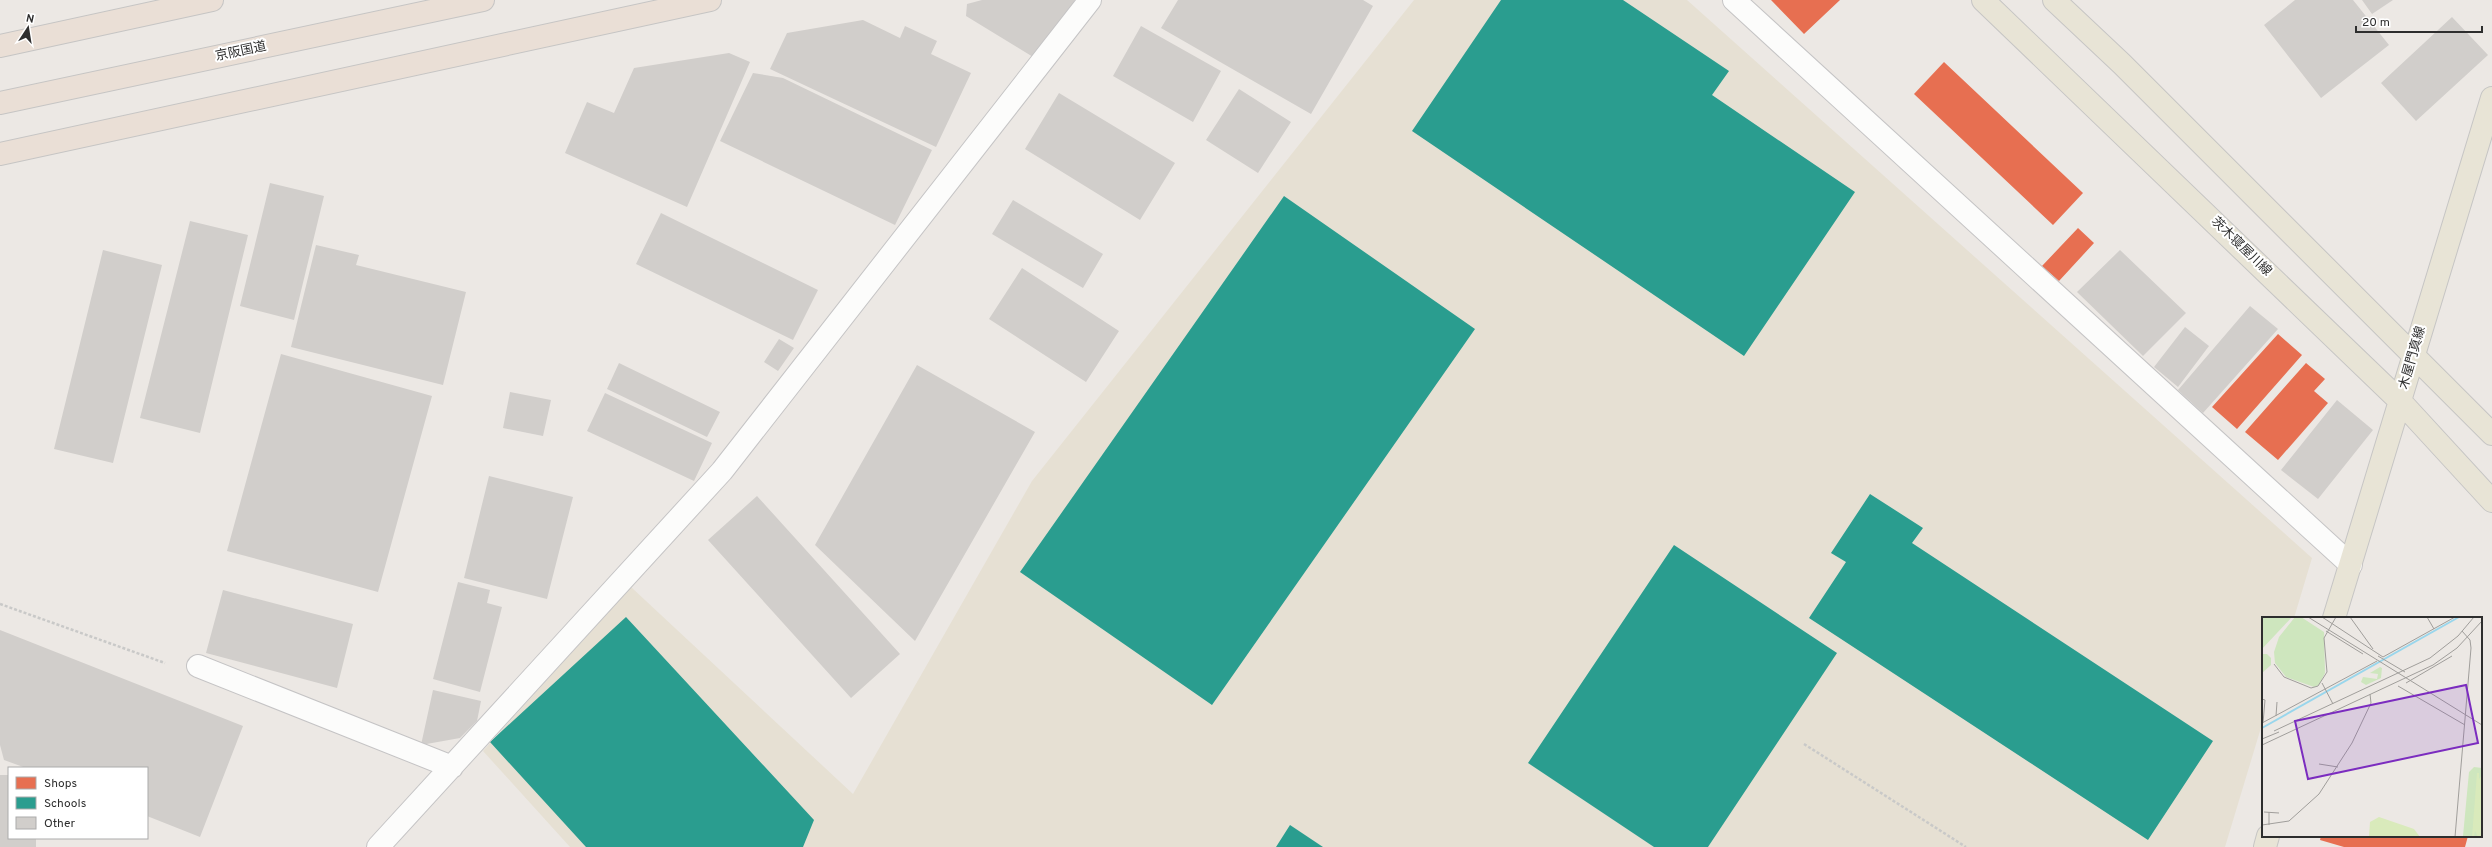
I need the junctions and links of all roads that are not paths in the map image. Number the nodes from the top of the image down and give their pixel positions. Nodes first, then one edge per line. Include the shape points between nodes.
1 (212, 0) edge
2 (483, 0) edge
3 (710, 0) edge
4 (1090, 0) edge
5 (1734, 0) edge
6 (1983, 0) edge
7 (2054, 0) edge
8 (0, 46) edge
9 (2492, 98) edge
10 (0, 104) edge
11 (0, 154) edge
12 (2413, 355) junction
13 (2400, 402) junction
14 (2492, 434) edge
15 (2492, 500) edge
16 (2351, 565) junction
17 (2334, 617) edge
18 (198, 666) road end
19 (452, 767) junction
20 (2268, 837) edge
21 (378, 847) edge
22 (2265, 847) edge

1 - 8 highway
2 - 10 highway, 京阪国道
3 - 11 highway
4 - 19 street via 722,471
5 - 16 street
6 - 13 main road, 茨木寝屋川線
7 - 12 main road via 2122,64
9 - 12 main road, 木屋門真線
12 - 13 main road, 木屋門真線
12 - 14 main road
13 - 15 main road, 茨木寝屋川線
13 - 16 main road, 木屋門真線
16 - 17 main road, 木屋門真線
18 - 19 street
19 - 21 street
20 - 22 main road

